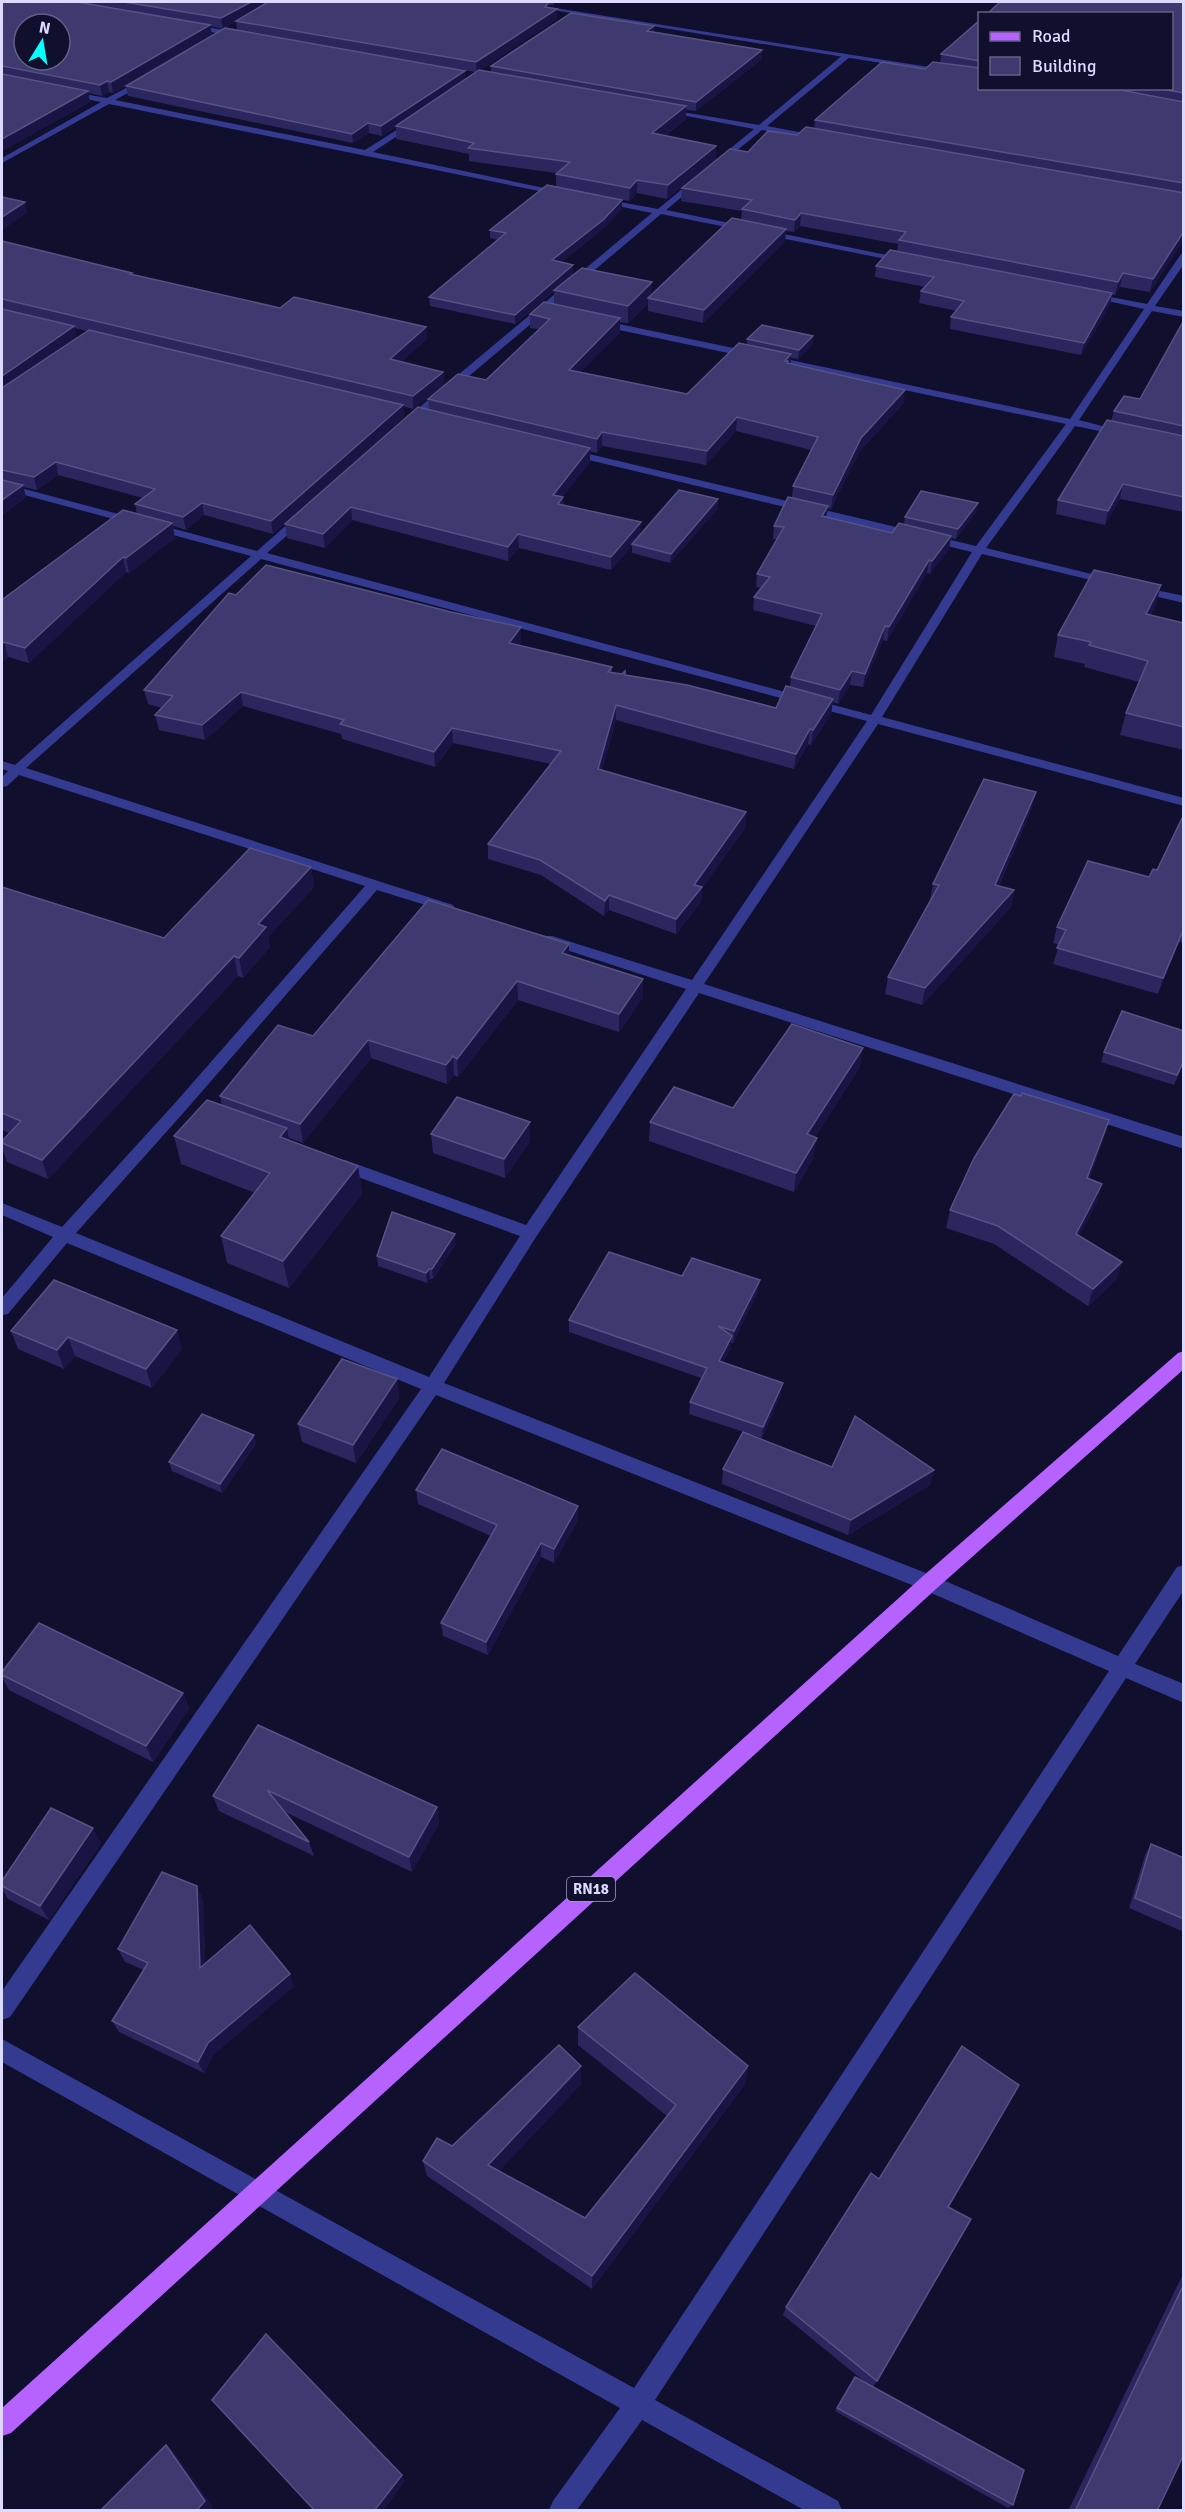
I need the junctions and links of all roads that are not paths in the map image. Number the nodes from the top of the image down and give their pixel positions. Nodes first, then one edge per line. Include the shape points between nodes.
1 (507, 2) edge
2 (576, 12) junction
3 (566, 19) edge
4 (241, 22) edge
5 (177, 24) edge
6 (223, 32) junction
7 (246, 36) edge
8 (213, 38) edge
9 (846, 56) junction
10 (157, 72) edge
11 (978, 77) edge
12 (56, 91) edge
13 (110, 101) junction
14 (655, 109) edge
15 (422, 116) edge
16 (760, 128) junction
17 (831, 140) edge
18 (365, 154) junction
19 (2, 161) edge
20 (569, 194) edge
21 (592, 198) edge
22 (660, 212) junction
23 (1184, 256) edge
24 (916, 262) edge
25 (1079, 294) edge
26 (1149, 308) junction
27 (542, 310) junction
28 (553, 313) edge
29 (1184, 314) edge
30 (588, 320) edge
31 (1073, 422) junction
32 (398, 431) edge
33 (1139, 436) edge
34 (552, 449) edge
35 (2, 486) edge
36 (312, 508) edge
37 (979, 550) junction
38 (260, 555) junction
39 (1184, 600) edge
40 (875, 719) junction
41 (2, 765) edge
42 (16, 770) junction
43 (2, 783) edge
44 (1184, 802) edge
45 (375, 884) junction
46 (465, 913) edge
47 (531, 934) edge
48 (697, 987) junction
49 (1184, 1143) edge
50 (325, 1159) edge
51 (2, 1209) edge
52 (530, 1233) junction
53 (64, 1234) junction
54 (2, 1309) edge
55 (1184, 1358) edge
56 (433, 1385) junction
57 (1184, 1573) edge
58 (929, 1583) junction
59 (1121, 1666) junction
60 (1184, 1694) edge
61 (2, 2009) edge
62 (2, 2050) edge
63 (256, 2192) junction
64 (638, 2404) junction
65 (2, 2424) edge
66 (562, 2511) edge
67 (829, 2511) edge

1 - 2 street
2 - 3 street
2 - 9 street
4 - 6 street
5 - 6 street
6 - 7 street
6 - 8 street
9 - 11 street
9 - 16 street
10 - 13 street
12 - 13 street
13 - 18 street
13 - 19 street
14 - 16 street
15 - 18 street
16 - 17 street
16 - 22 street
18 - 20 street
21 - 22 street
22 - 24 street
22 - 27 street
23 - 26 street
25 - 26 street
26 - 29 street
26 - 31 street
27 - 28 street
27 - 32 street
30 - 31 street
31 - 33 street
31 - 37 street
34 - 37 street
35 - 38 street
36 - 38 street
37 - 39 street
37 - 40 street
38 - 40 street
38 - 42 street
40 - 44 street
40 - 48 street
41 - 42 street
42 - 43 street
42 - 45 street
45 - 46 street
45 - 53 street via 186,1109
47 - 48 street
48 - 49 street
48 - 52 street
50 - 52 street
51 - 53 street
52 - 56 street
53 - 54 street
53 - 56 street
55 - 58 main road, RN18
56 - 58 street
56 - 61 street
57 - 59 street
58 - 59 street
58 - 63 main road, RN18
59 - 60 street
59 - 64 street
62 - 63 street
63 - 64 street
63 - 65 main road, RN18
64 - 66 street
64 - 67 street

